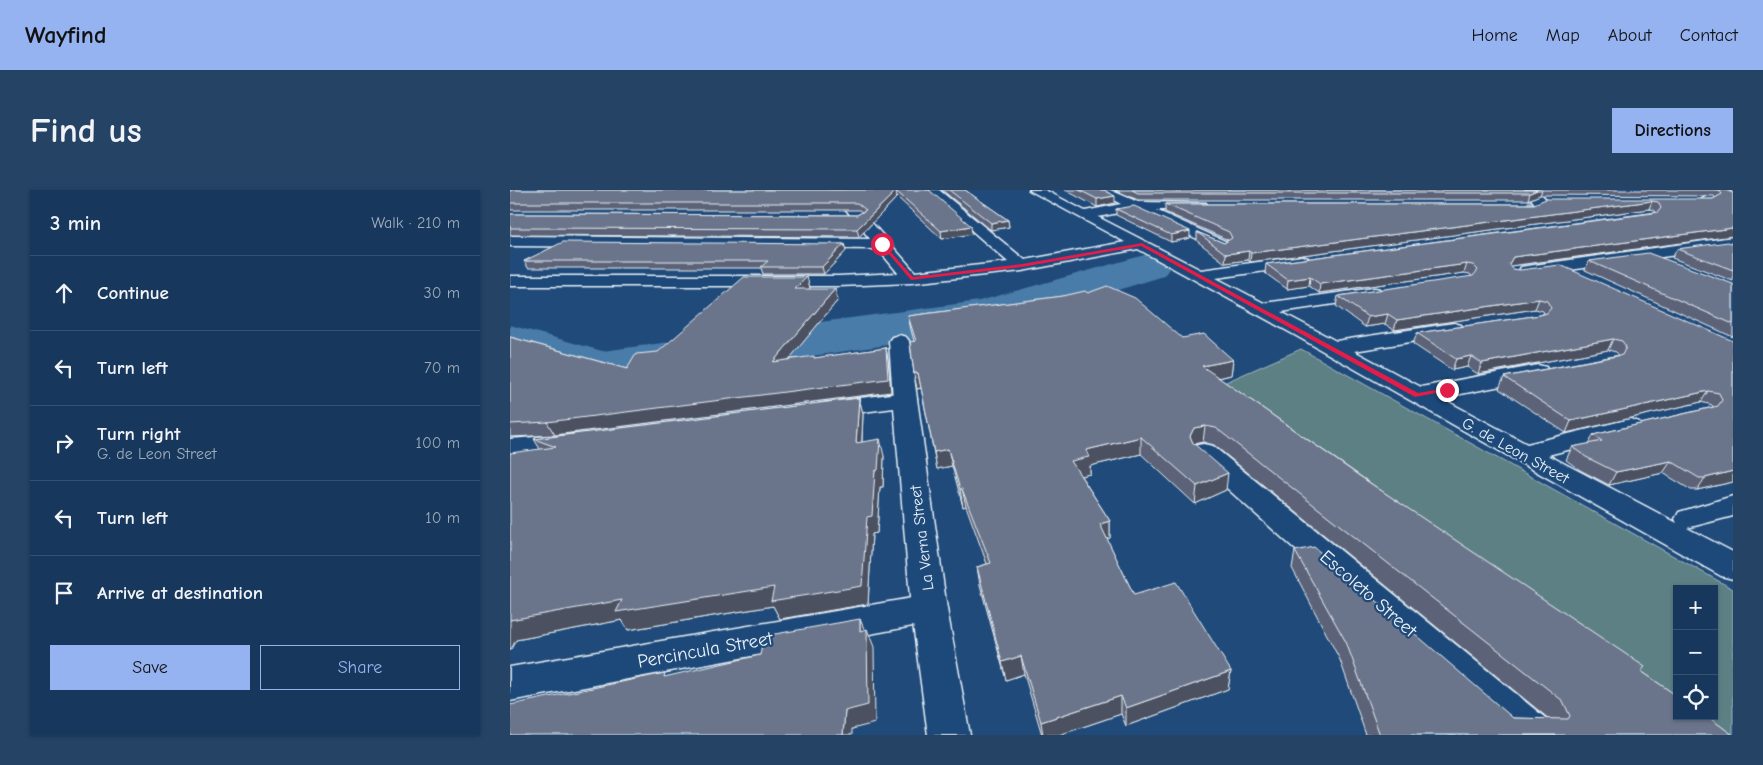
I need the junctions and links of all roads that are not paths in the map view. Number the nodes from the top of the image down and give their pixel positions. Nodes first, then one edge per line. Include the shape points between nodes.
1 (931, 190) edge
2 (1035, 190) edge
3 (1100, 190) edge
4 (1531, 190) edge
5 (1725, 190) edge
6 (834, 191) edge
7 (1524, 205) edge
8 (1134, 206) junction
9 (1212, 206) edge
10 (1665, 207) edge
11 (1084, 215) junction
12 (839, 216) edge
13 (859, 216) junction
14 (510, 241) edge
15 (882, 244) junction
16 (1142, 244) junction
17 (1730, 244) edge
18 (1222, 245) edge
19 (1647, 255) junction
20 (1320, 259) edge
21 (1673, 265) edge
22 (1022, 266) junction
23 (1558, 266) junction
24 (1516, 272) edge
25 (1198, 275) junction
26 (911, 278) junction
27 (510, 281) edge
28 (1593, 282) edge
29 (1387, 291) edge
30 (1262, 309) junction
31 (1469, 327) edge
32 (899, 341) dead end
33 (1332, 348) junction
34 (1561, 368) edge
35 (1417, 396) junction
36 (905, 399) junction
37 (798, 413) edge
38 (1653, 422) edge
39 (603, 438) edge
40 (510, 447) edge
41 (1203, 452) edge
42 (1522, 453) junction
43 (1733, 506) edge
44 (1690, 519) dead end
45 (1733, 567) edge
46 (930, 609) junction
47 (510, 684) edge
48 (949, 735) edge
49 (1534, 735) edge

1 - 22 street
2 - 11 street, G. de Leon Street
3 - 8 street
4 - 7 street via 1545,201
5 - 10 street via 1695,208
6 - 13 street
8 - 9 street
8 - 11 street
8 - 18 street
11 - 16 street, G. de Leon Street
12 - 13 street
13 - 15 street
14 - 15 street
15 - 26 street
16 - 22 street
16 - 25 street, G. de Leon Street
17 - 19 street
19 - 21 street
19 - 23 street
20 - 25 street
22 - 26 street
23 - 24 street
23 - 28 street
25 - 30 street, G. de Leon Street
26 - 27 street
29 - 30 street
30 - 33 street, G. de Leon Street
31 - 33 street
32 - 36 street, La Verna Street
33 - 35 street, G. de Leon Street
34 - 35 street
35 - 42 street, G. de Leon Street
36 - 37 street
36 - 46 street, La Verna Street
38 - 42 street
39 - 40 street
41 - 49 street, Escoleto Street
42 - 45 street, G. de Leon Street
43 - 44 street
46 - 47 street, Percincula Street
46 - 48 street, La Verna Street

